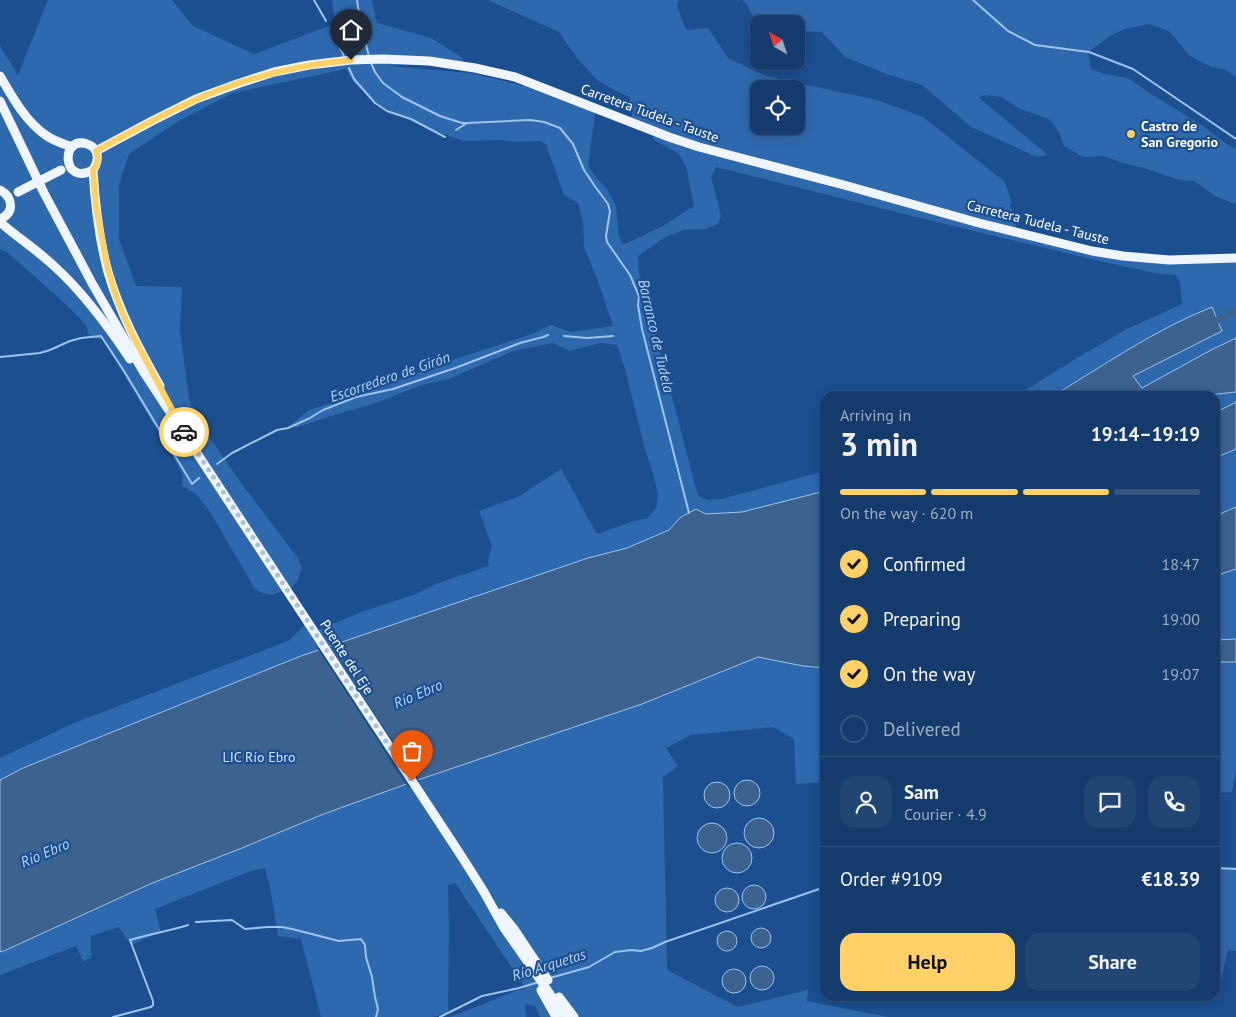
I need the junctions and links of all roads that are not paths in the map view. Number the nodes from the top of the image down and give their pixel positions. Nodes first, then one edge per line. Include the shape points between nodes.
1 (0, 76) edge
2 (0, 101) edge
3 (72, 147) junction
4 (96, 151) junction
5 (65, 168) junction
6 (93, 170) junction
7 (0, 190) edge
8 (9, 198) junction
9 (0, 220) edge
10 (1236, 258) edge
11 (188, 440) junction
12 (219, 485) junction
13 (484, 892) junction
14 (504, 928) junction
15 (556, 1017) edge
16 (566, 1017) edge
17 (574, 1017) edge

1 - 3 main road via 39,130
2 - 11 main road via 93,285
3 - 4 main road via 84,143
3 - 5 main road
4 - 6 main road via 98,158
4 - 10 main road, Carretera Tudela - Tauste via 196,99 274,72 351,60 429,61 516,77 699,147 1092,251 1169,260
5 - 6 main road via 79,174
5 - 8 main road, bridge
6 - 11 main road via 100,236 119,305
7 - 8 main road
8 - 9 main road via 8,213
9 - 12 main road via 55,267 88,303 119,343 185,443
11 - 12 main road
12 - 13 main road, Puente del Eje
13 - 14 main road
13 - 17 main road via 514,929
14 - 15 main road
14 - 16 main road

